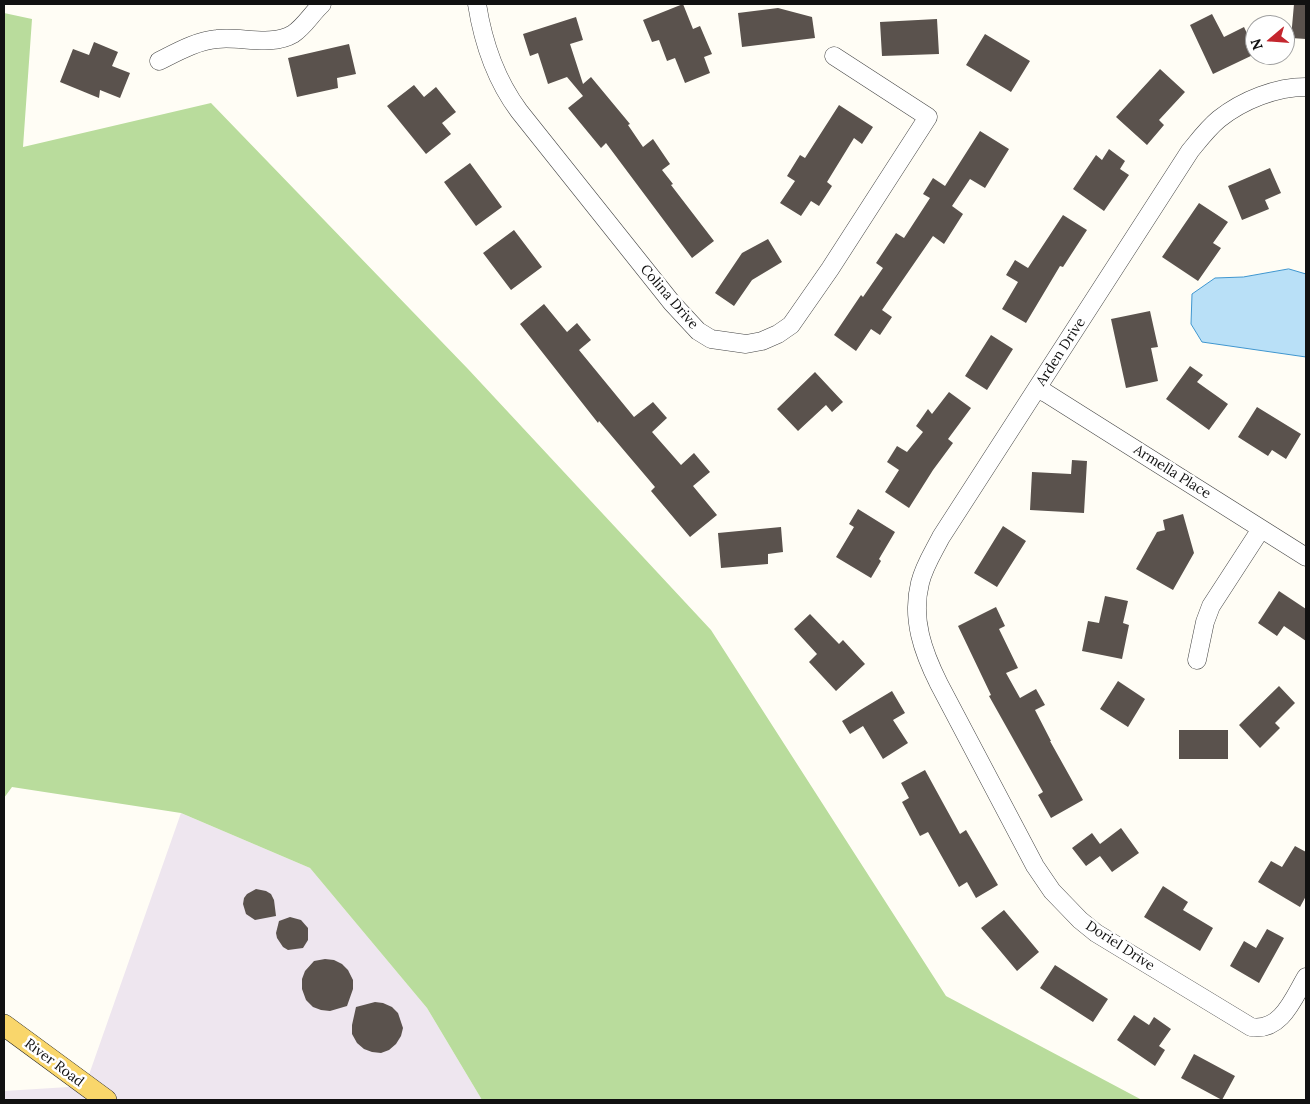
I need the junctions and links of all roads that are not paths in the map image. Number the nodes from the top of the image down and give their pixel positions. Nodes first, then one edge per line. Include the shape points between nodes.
1 (322, 4) edge
2 (477, 4) edge
3 (834, 56) dead end
4 (159, 61) dead end
5 (1306, 87) edge
6 (1038, 389) junction
7 (1261, 528) junction
8 (1306, 557) edge
9 (1197, 660) dead end
10 (940, 684) joint
11 (1306, 977) edge
12 (4, 1025) edge
13 (106, 1100) edge

1 - 4 street via 302,26 281,39 216,39 196,44
2 - 3 street, Colina Drive via 490,57 510,98 672,303 698,331 711,338 746,344 762,341 791,326 928,117
5 - 6 street, Arden Drive via 1268,94 1248,102 1220,119 1204,134
6 - 7 street, Armella Place
6 - 10 street, Arden Drive via 942,537 920,583 918,625 926,658
7 - 8 street, Armella Place
7 - 9 street via 1211,606 1204,622
10 - 11 street, Doriel Drive via 1035,866 1052,891 1096,933 1251,1027 1275,1023 1284,1015
12 - 13 main road, River Road

